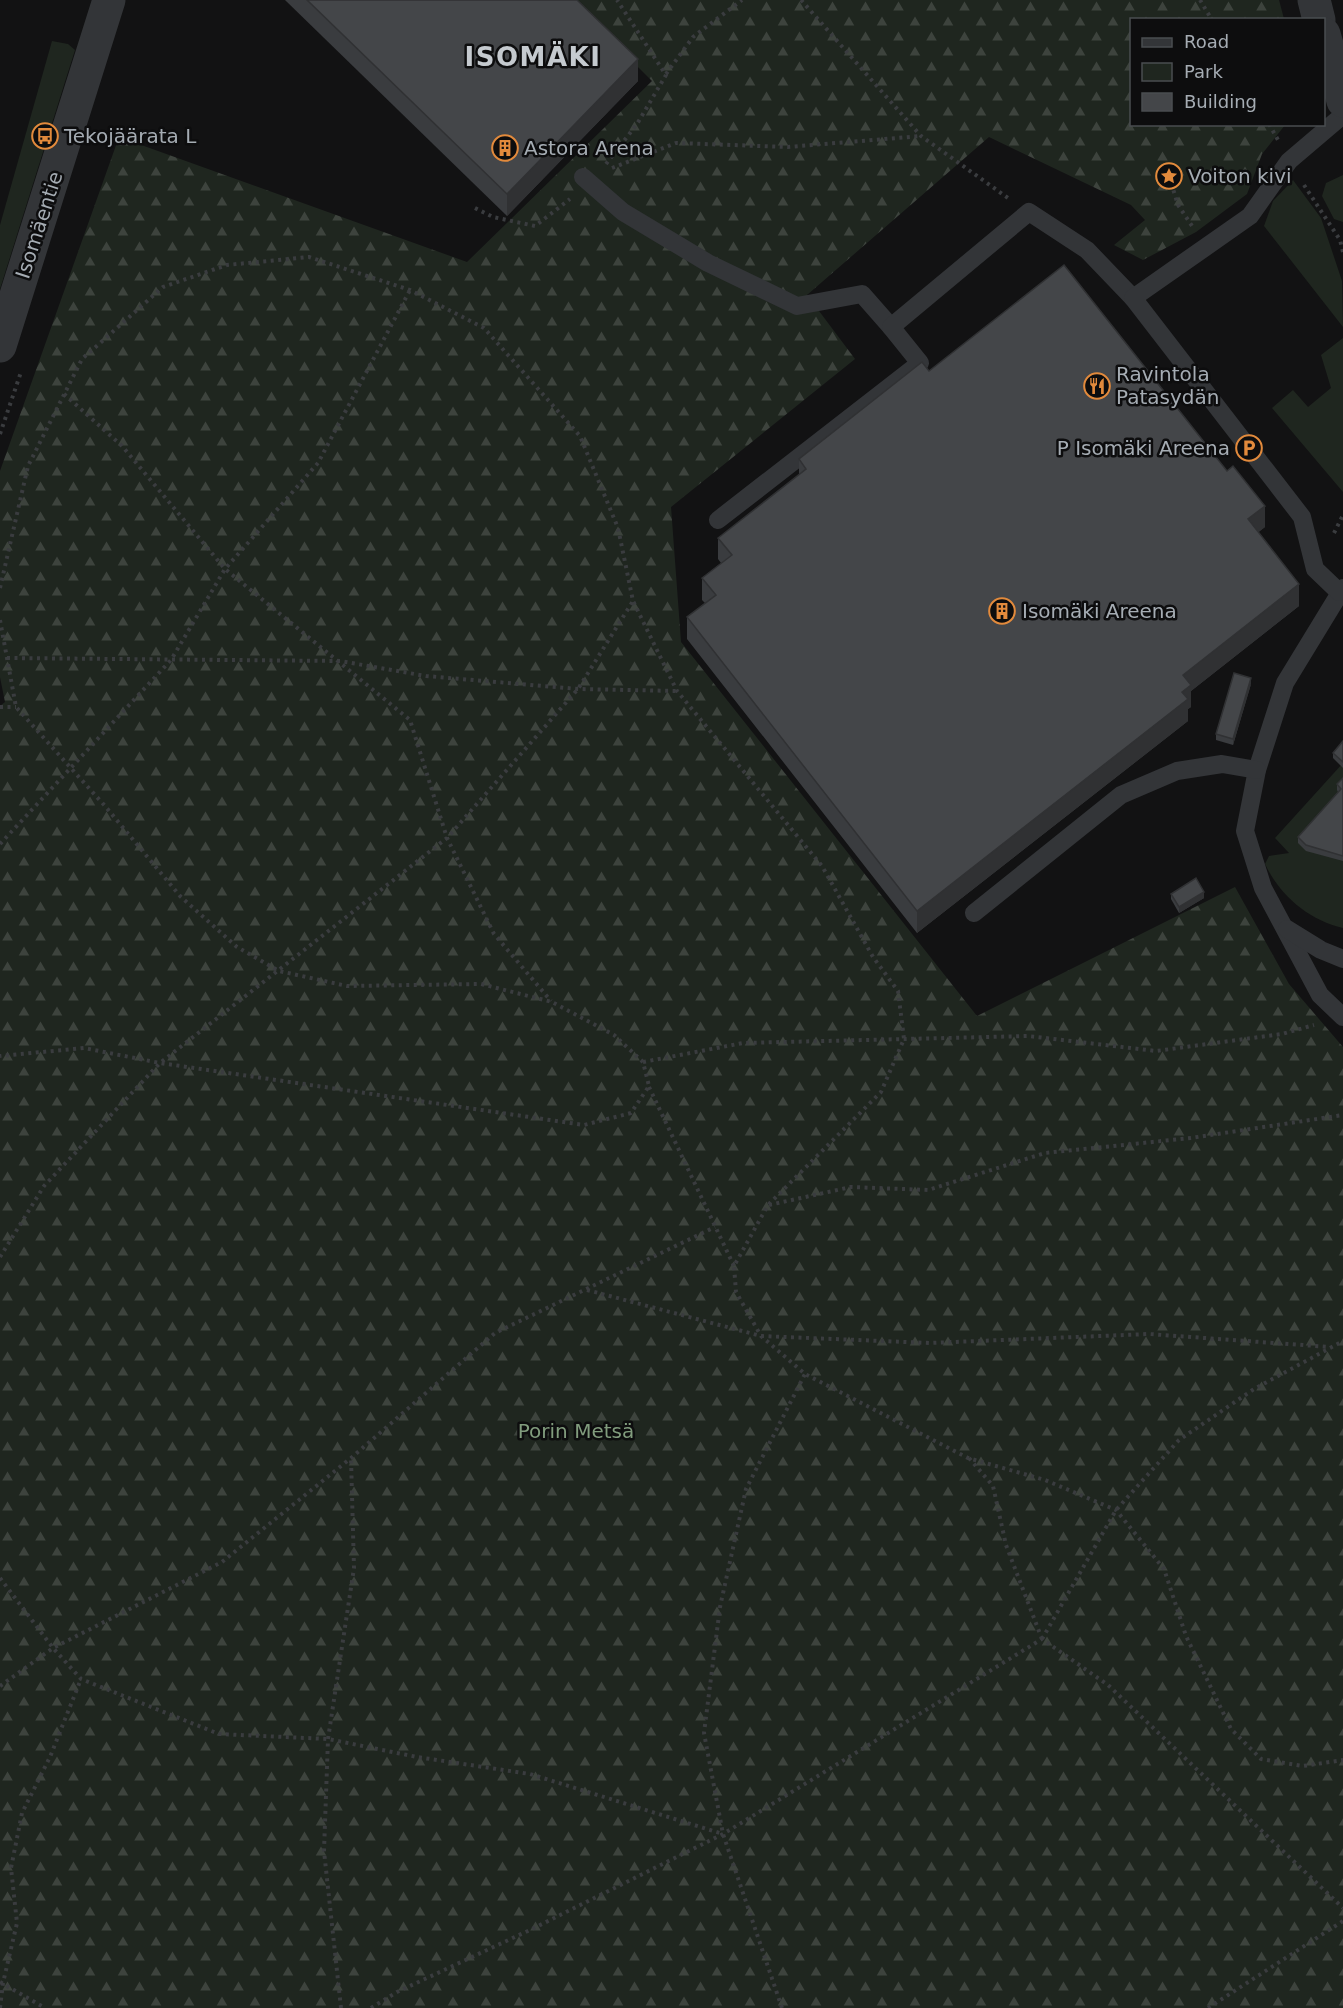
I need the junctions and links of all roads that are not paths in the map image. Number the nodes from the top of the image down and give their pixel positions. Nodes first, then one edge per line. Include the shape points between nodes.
1 (109, 0) edge
2 (1314, 0) edge
3 (1318, 18) edge
4 (1325, 41) edge
5 (1343, 101) edge
6 (1343, 115) edge
7 (587, 180) road end
8 (1133, 298) junction
9 (891, 327) junction
10 (0, 346) edge
11 (718, 520) dead end
12 (1341, 590) edge
13 (1257, 770) junction
14 (974, 913) dead end
15 (1286, 928) junction
16 (1343, 959) edge
17 (1342, 1017) edge

1 - 10 street, Isomäentie
2 - 3 street
4 - 5 street
6 - 8 lane via 1289,161 1250,216
7 - 9 lane via 623,212 708,263 797,306 862,294
8 - 9 lane via 1087,250 1029,212
8 - 12 lane via 1302,518 1315,569
9 - 11 lane via 920,363
12 - 13 lane via 1285,683
13 - 14 lane via 1222,764 1177,771 1121,795
13 - 15 lane via 1245,831 1263,888
15 - 16 lane
15 - 17 lane via 1320,994

